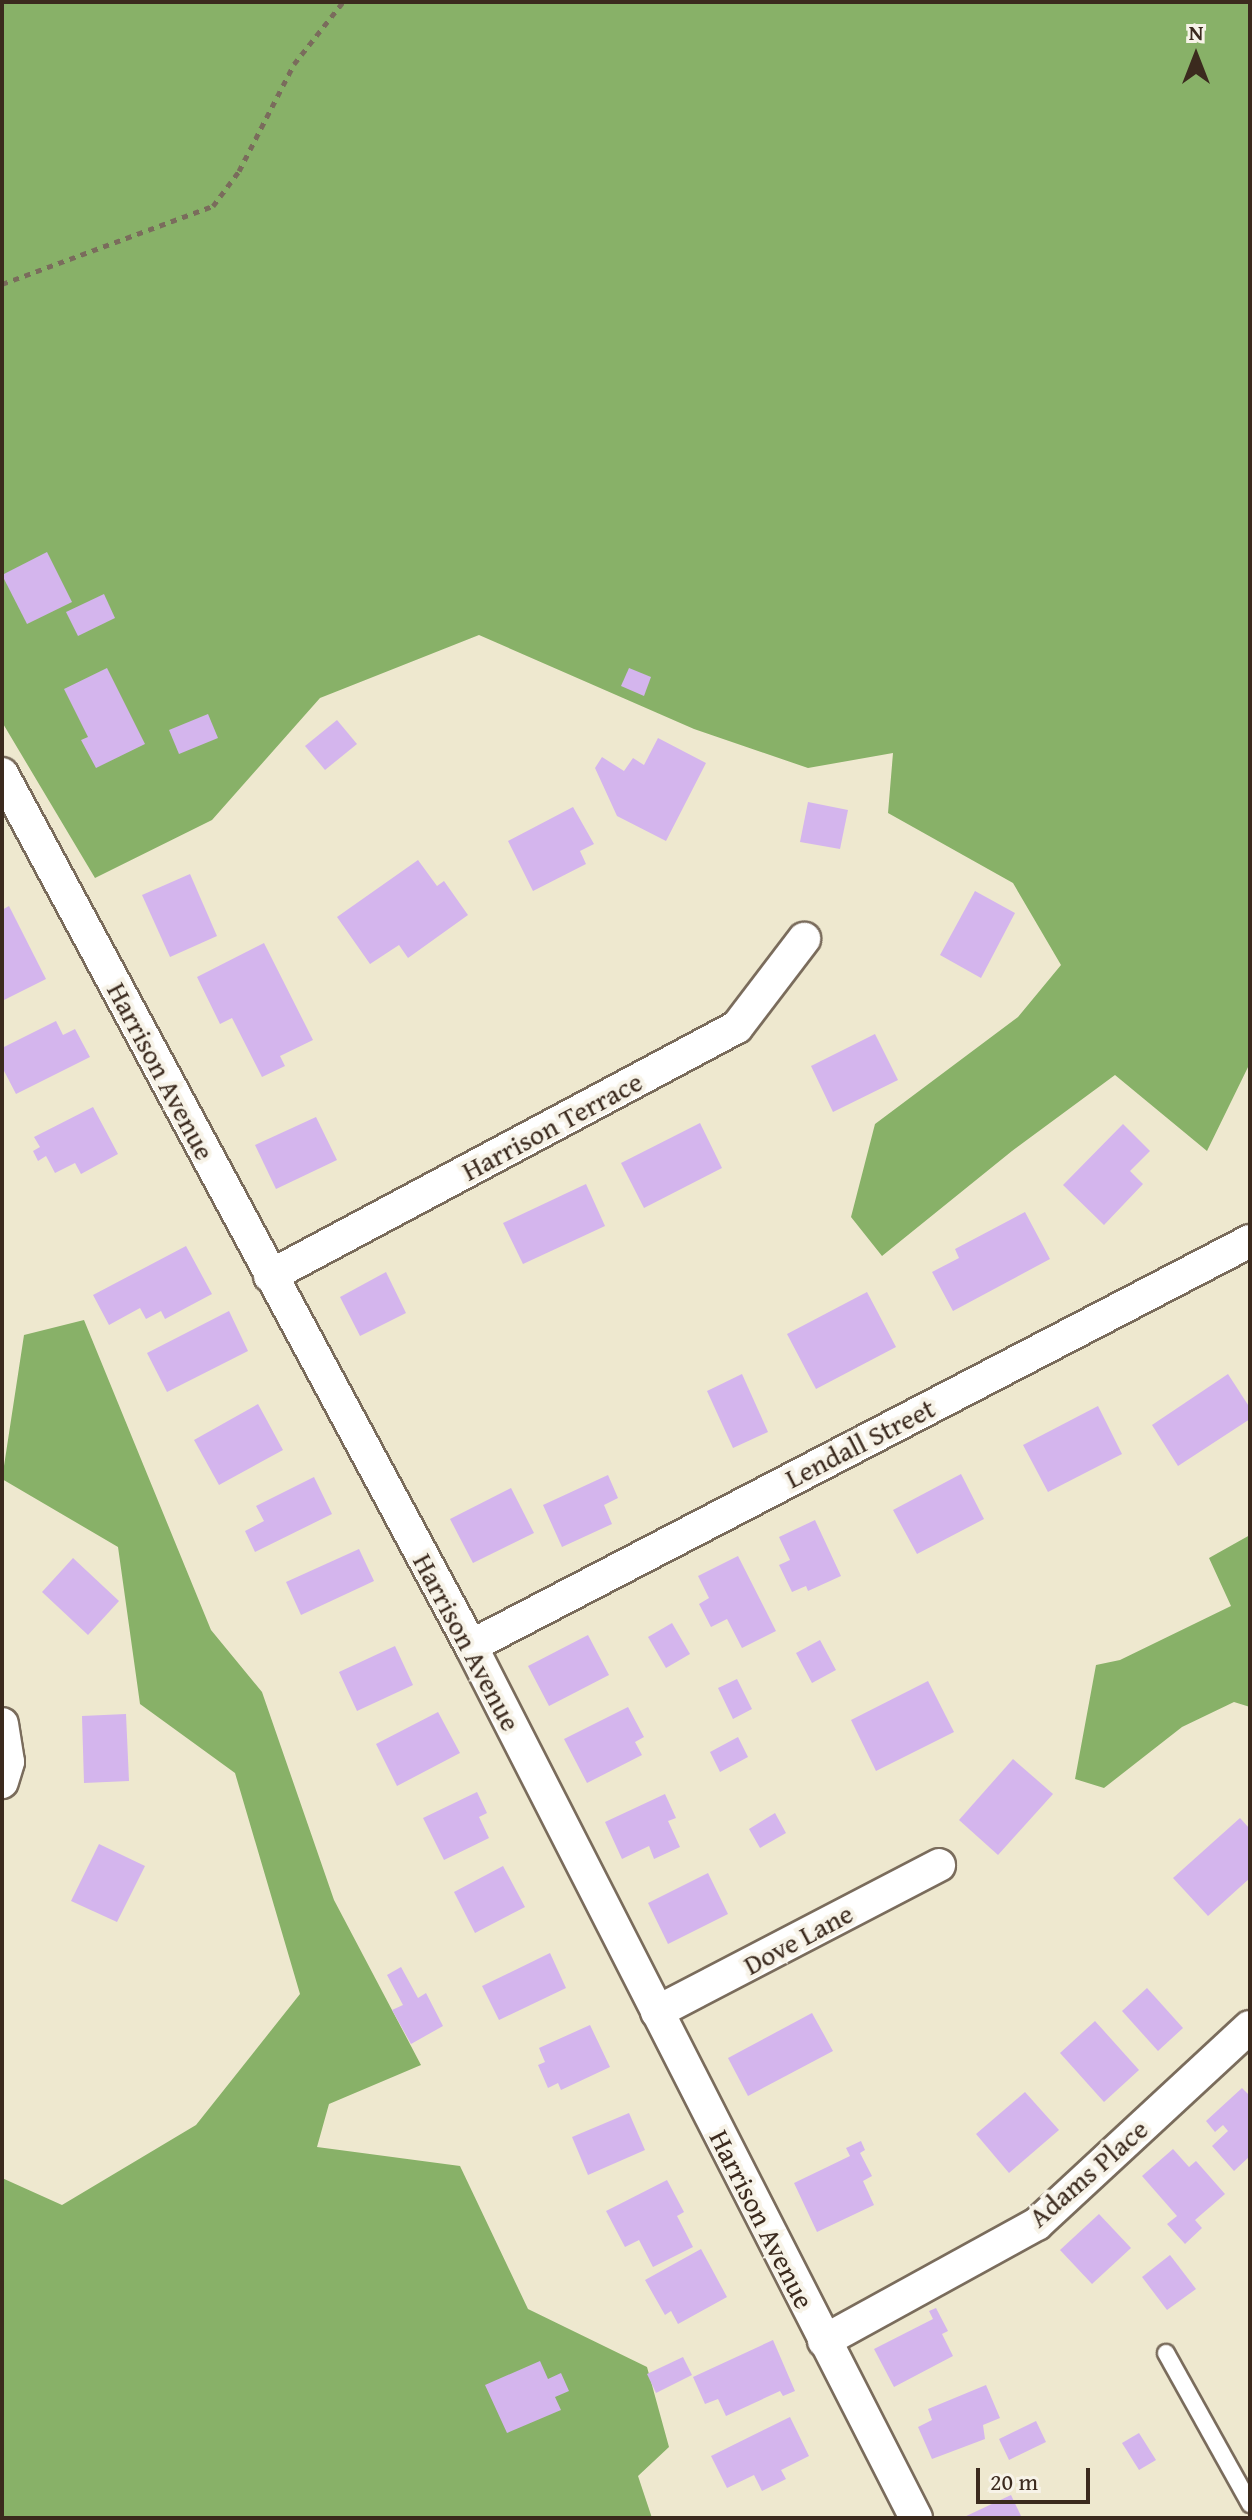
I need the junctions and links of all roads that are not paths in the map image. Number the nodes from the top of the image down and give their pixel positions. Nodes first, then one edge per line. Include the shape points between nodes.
1 (2, 774) edge
2 (804, 939) dead end
3 (1250, 1241) edge
4 (270, 1276) junction
5 (471, 1646) junction
6 (2, 1724) edge
7 (2, 1782) edge
8 (939, 1865) dead end
9 (657, 2012) junction
10 (1250, 2027) edge
11 (824, 2341) junction
12 (1166, 2353) dead end
13 (1250, 2504) edge
14 (916, 2518) edge

1 - 4 street, Harrison Avenue
2 - 4 street, Harrison Terrace via 737,1027
3 - 5 street, Lendall Street
4 - 5 street, Harrison Avenue
5 - 9 street, Harrison Avenue
6 - 7 street via 8,1762
8 - 9 street, Dove Lane
9 - 11 street, Harrison Avenue
10 - 11 street, Adams Place via 1037,2224
11 - 14 street, Harrison Avenue
12 - 13 lane

